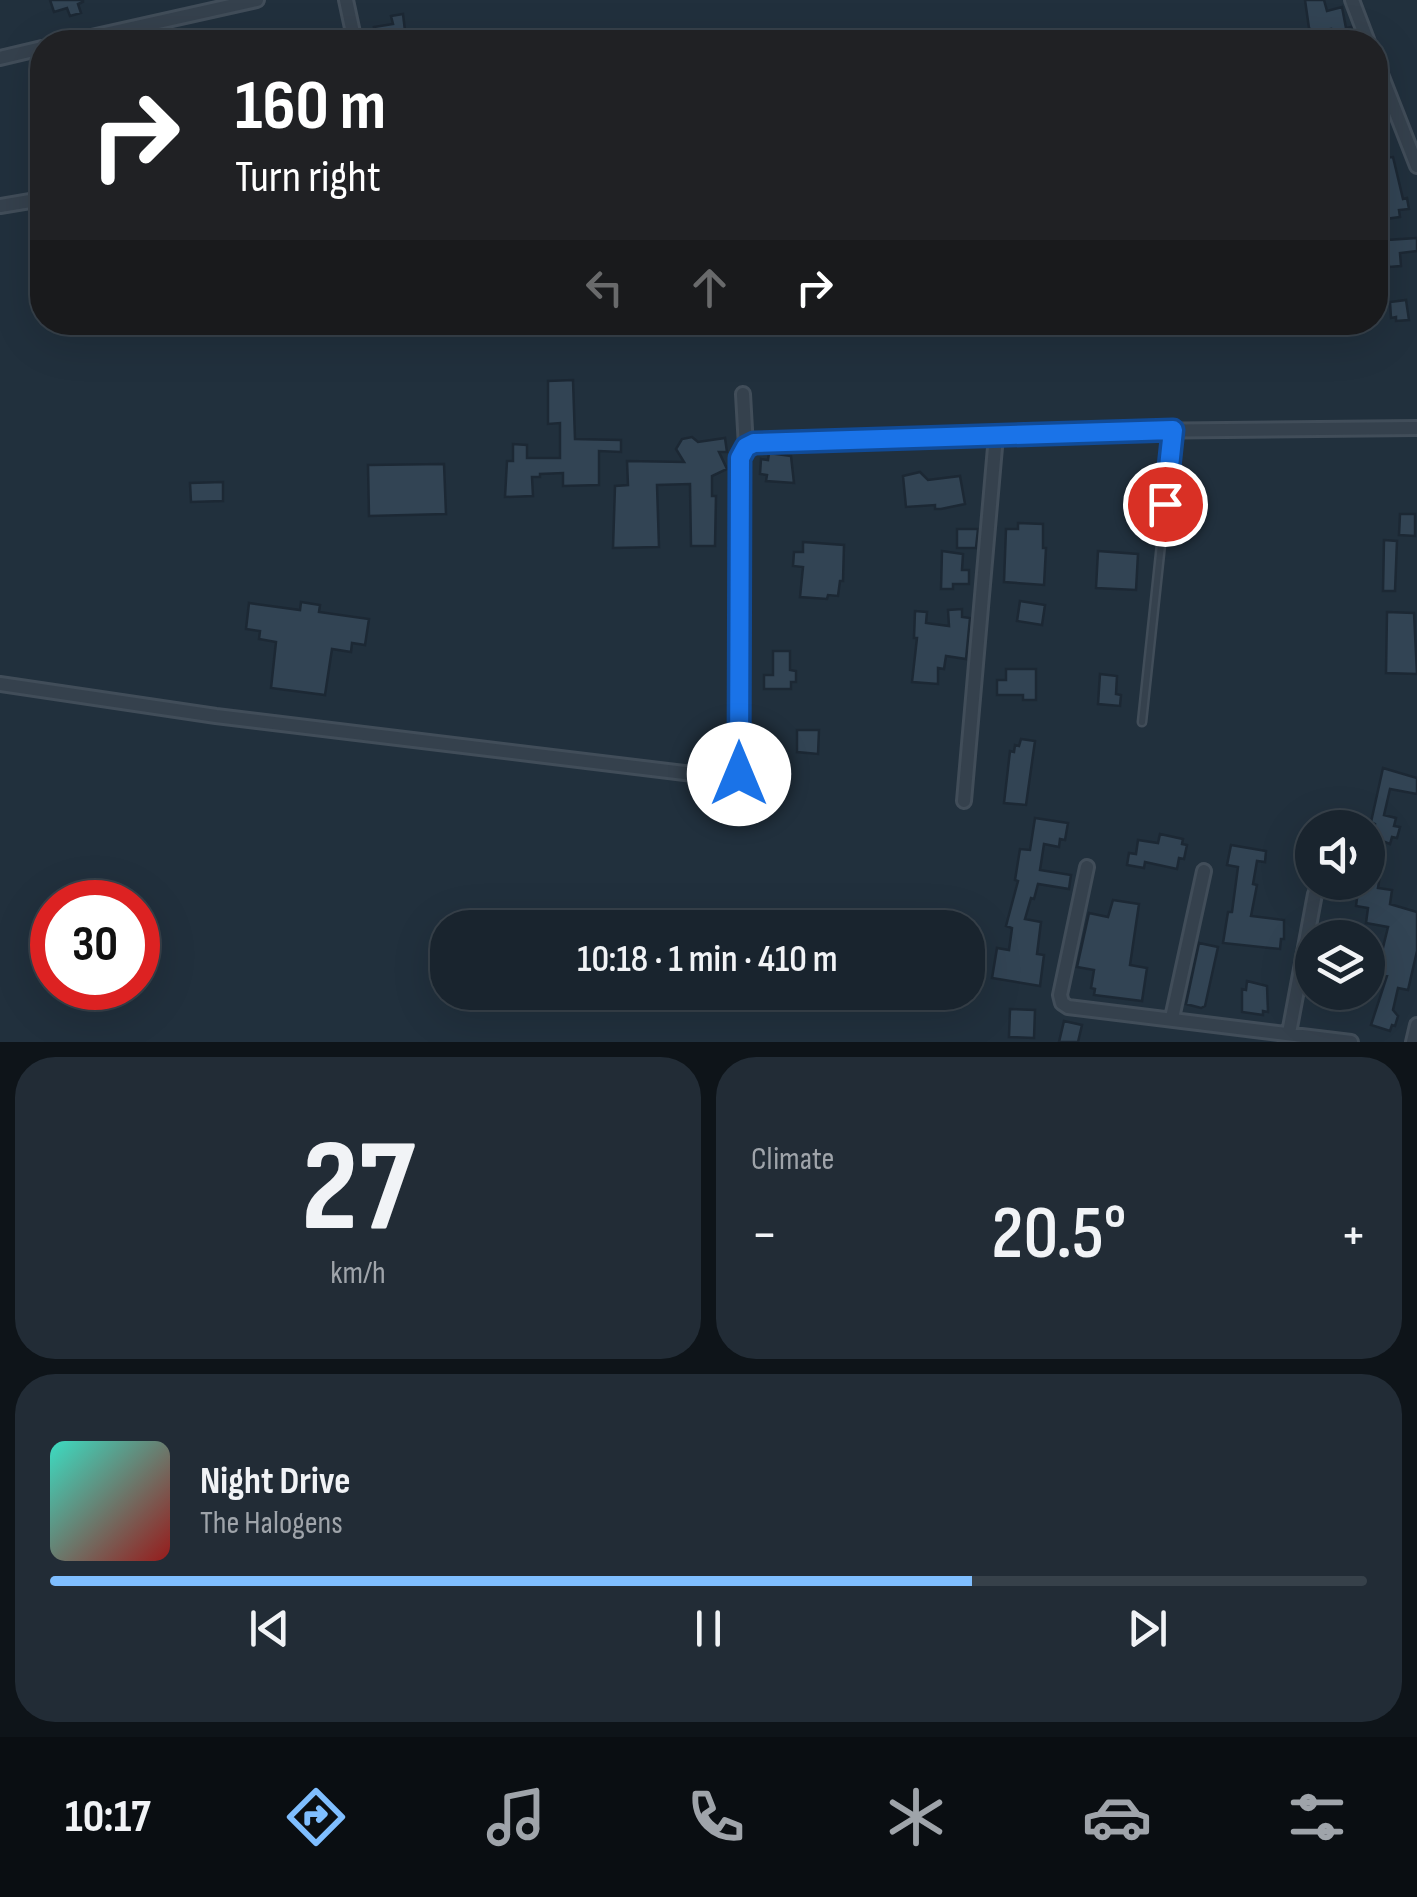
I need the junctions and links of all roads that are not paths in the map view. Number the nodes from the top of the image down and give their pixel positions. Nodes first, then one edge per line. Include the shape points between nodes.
1 (257, 0) edge
2 (346, 0) edge
3 (1352, 0) edge
4 (123, 30) edge
5 (352, 30) edge
6 (1363, 30) edge
7 (30, 51) edge
8 (0, 58) edge
9 (1388, 92) edge
10 (1417, 166) edge
11 (30, 201) edge
12 (0, 206) edge
13 (744, 394) dead end
14 (1417, 428) edge
15 (1173, 430) junction
16 (996, 436) junction
17 (746, 447) junction
18 (0, 684) edge
19 (1142, 722) dead end
20 (964, 801) dead end
21 (1087, 868) dead end
22 (1204, 871) dead end
23 (1314, 900) edge
24 (1172, 1018) junction
25 (1417, 1024) edge
26 (1290, 1033) junction
27 (1304, 1039) edge
28 (1351, 1042) edge
29 (1413, 1042) edge

1 - 4 street
2 - 5 street
3 - 6 street
7 - 8 street
9 - 10 street
11 - 12 street
13 - 17 street
14 - 15 street
15 - 16 street
15 - 19 lane
16 - 17 street
16 - 20 street
17 - 18 street via 740,458 734,779
21 - 24 street via 1062,1003
22 - 24 street
23 - 26 street
24 - 26 street
25 - 29 street
26 - 27 street
27 - 28 street

